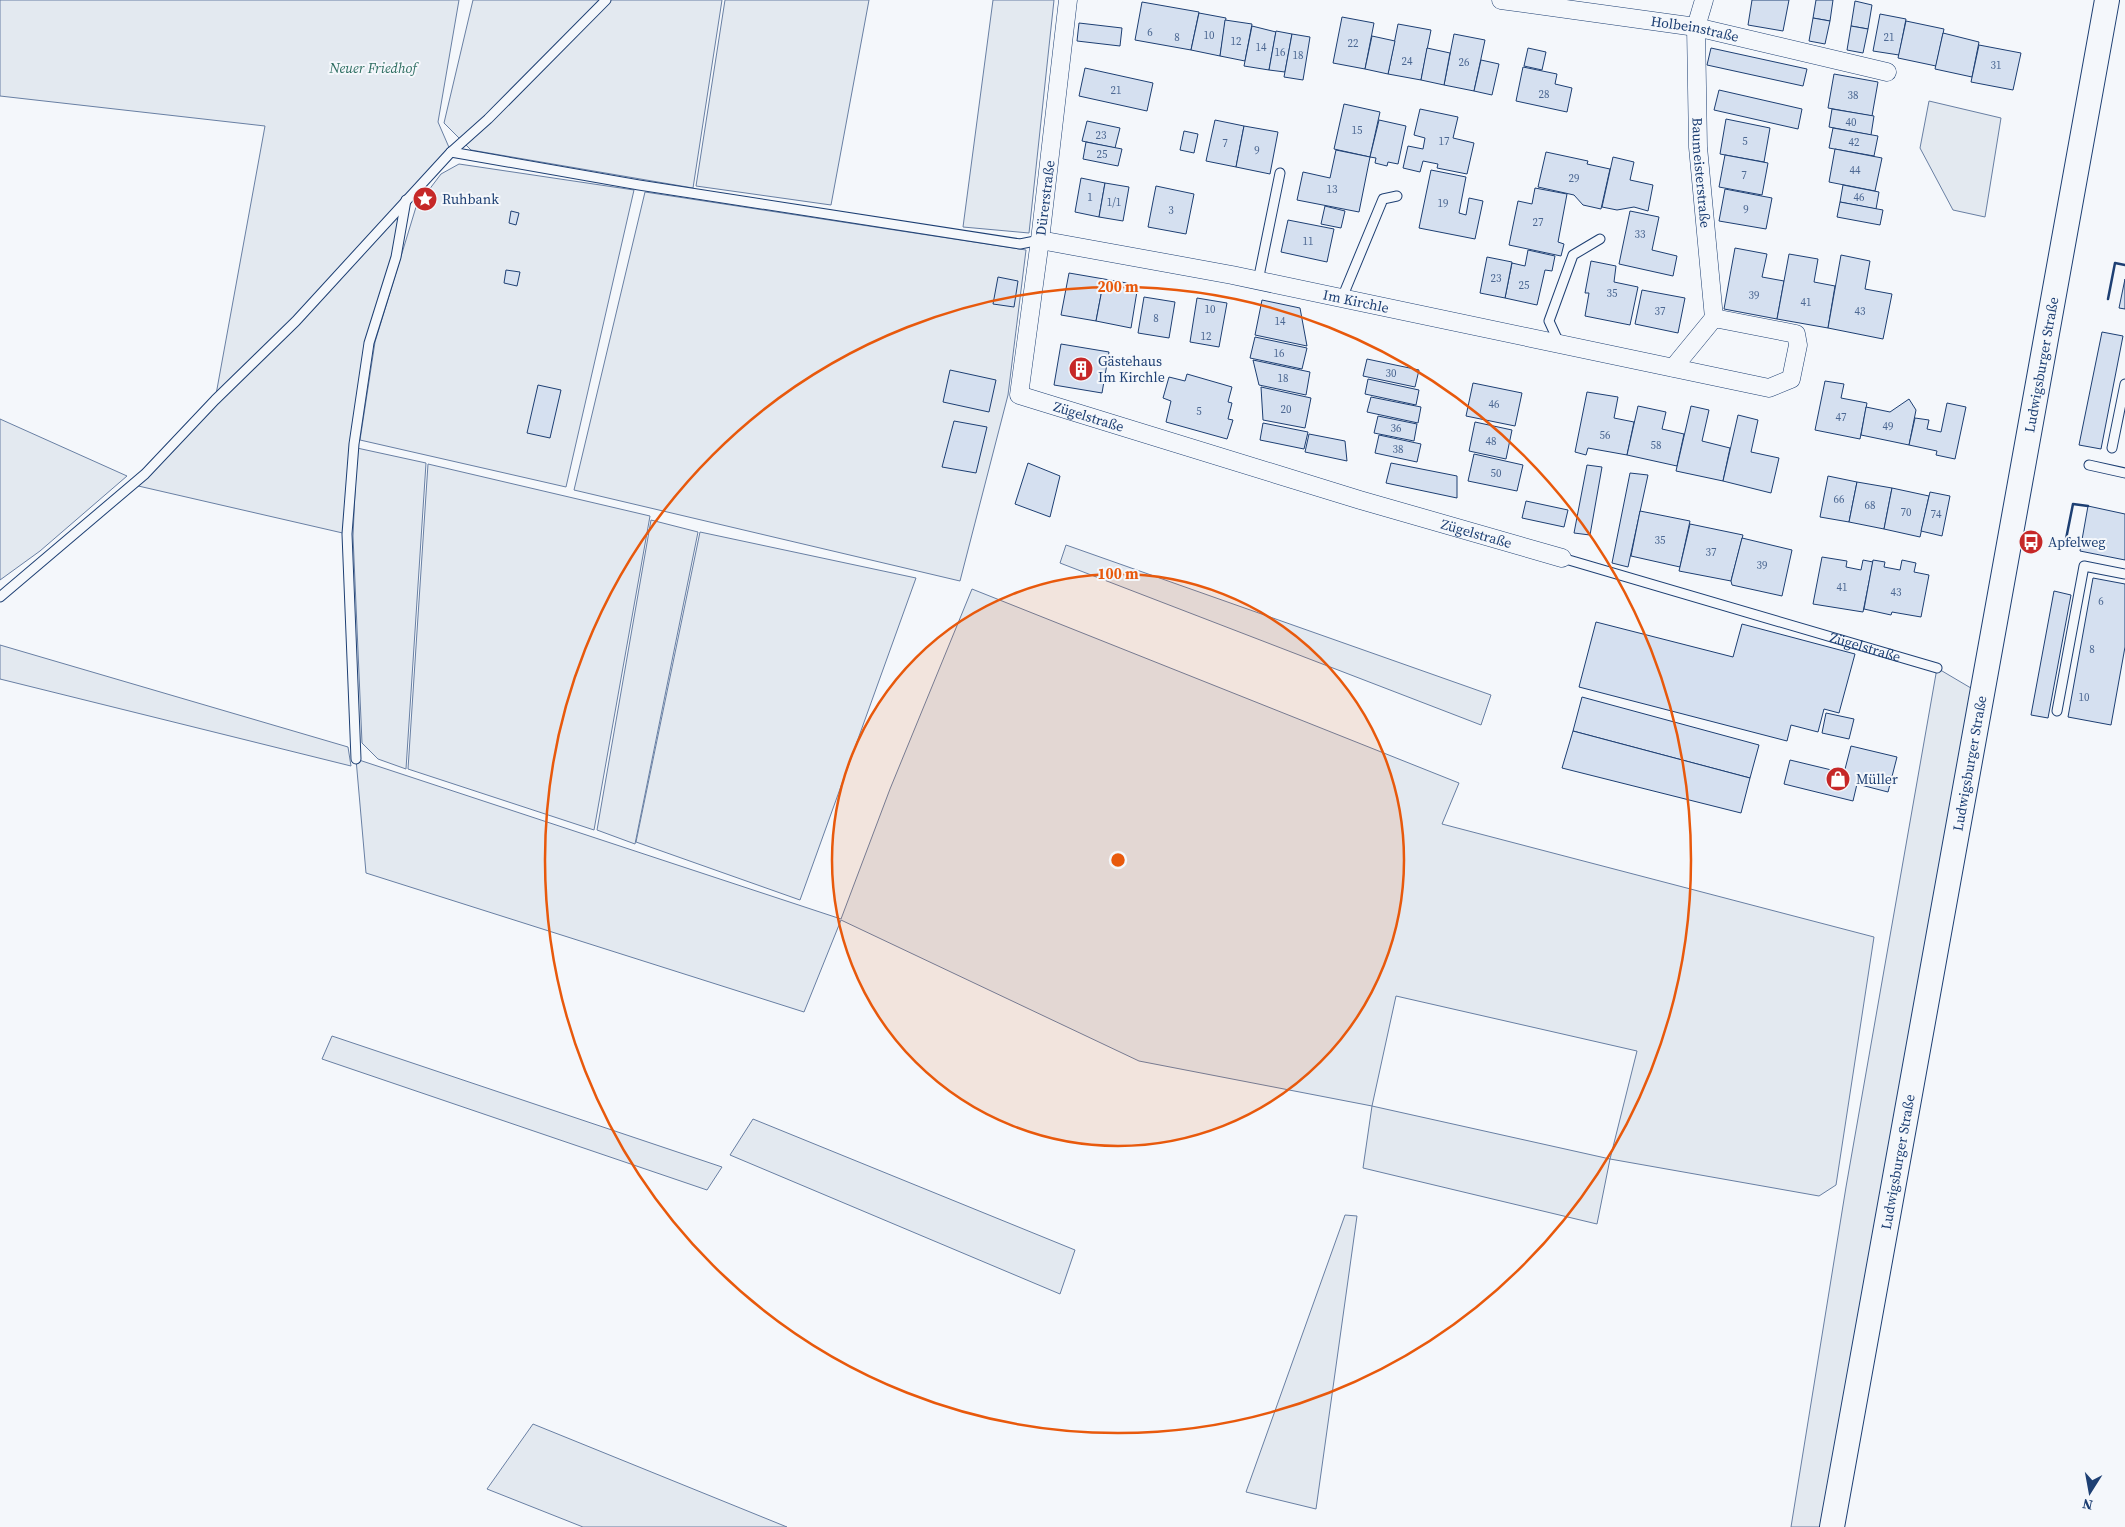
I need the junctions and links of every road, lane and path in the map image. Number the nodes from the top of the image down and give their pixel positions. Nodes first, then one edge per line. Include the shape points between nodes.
1 (606, 0) edge
2 (1068, 0) edge
3 (1501, 0) edge
4 (1704, 0) edge
5 (2107, 0) edge
6 (1696, 27) junction
7 (1888, 72) dead end
8 (451, 152) junction
9 (1280, 173) dead end
10 (1397, 196) dead end
11 (406, 200) junction
12 (1600, 239) dead end
13 (1040, 240) junction
14 (1258, 281) junction
15 (1342, 298) junction
16 (1714, 318) junction
17 (1559, 344) junction
18 (1673, 368) junction
19 (2125, 384) edge
20 (1019, 395) joint
21 (2112, 448) dead end
22 (2089, 465) dead end
23 (2125, 473) edge
24 (1562, 558) joint
25 (2125, 574) edge
26 (0, 597) edge
27 (1937, 668) dead end
28 (2057, 711) dead end
29 (356, 760) dead end
30 (1832, 1527) edge

1 - 8 lane
2 - 13 street, Dürerstraße
3 - 6 street, Holbeinstraße
4 - 6 street, Baumeisterstraße
5 - 30 main road, Ludwigsburger Straße
6 - 7 street, Holbeinstraße
6 - 16 street, Baumeisterstraße via 1698,147
8 - 11 lane
8 - 13 lane via 639,185 1020,244
9 - 14 lane
10 - 15 lane via 1383,199
11 - 26 lane via 296,321 145,474
11 - 29 lane via 396,257 369,343 354,444 347,534
12 - 17 lane via 1573,255 1549,321
13 - 14 street, Im Kirchle
13 - 20 street, Dürerstraße
14 - 15 street, Im Kirchle
15 - 17 street, Im Kirchle
16 - 18 street
16 - 18 street, Im Kirchle via 1796,334 1798,345 1791,379 1769,388
17 - 18 street, Im Kirchle
19 - 21 lane
20 - 24 street, Zügelstraße via 1360,500
22 - 23 lane
24 - 27 lane, Zügelstraße
25 - 28 lane via 2084,566

